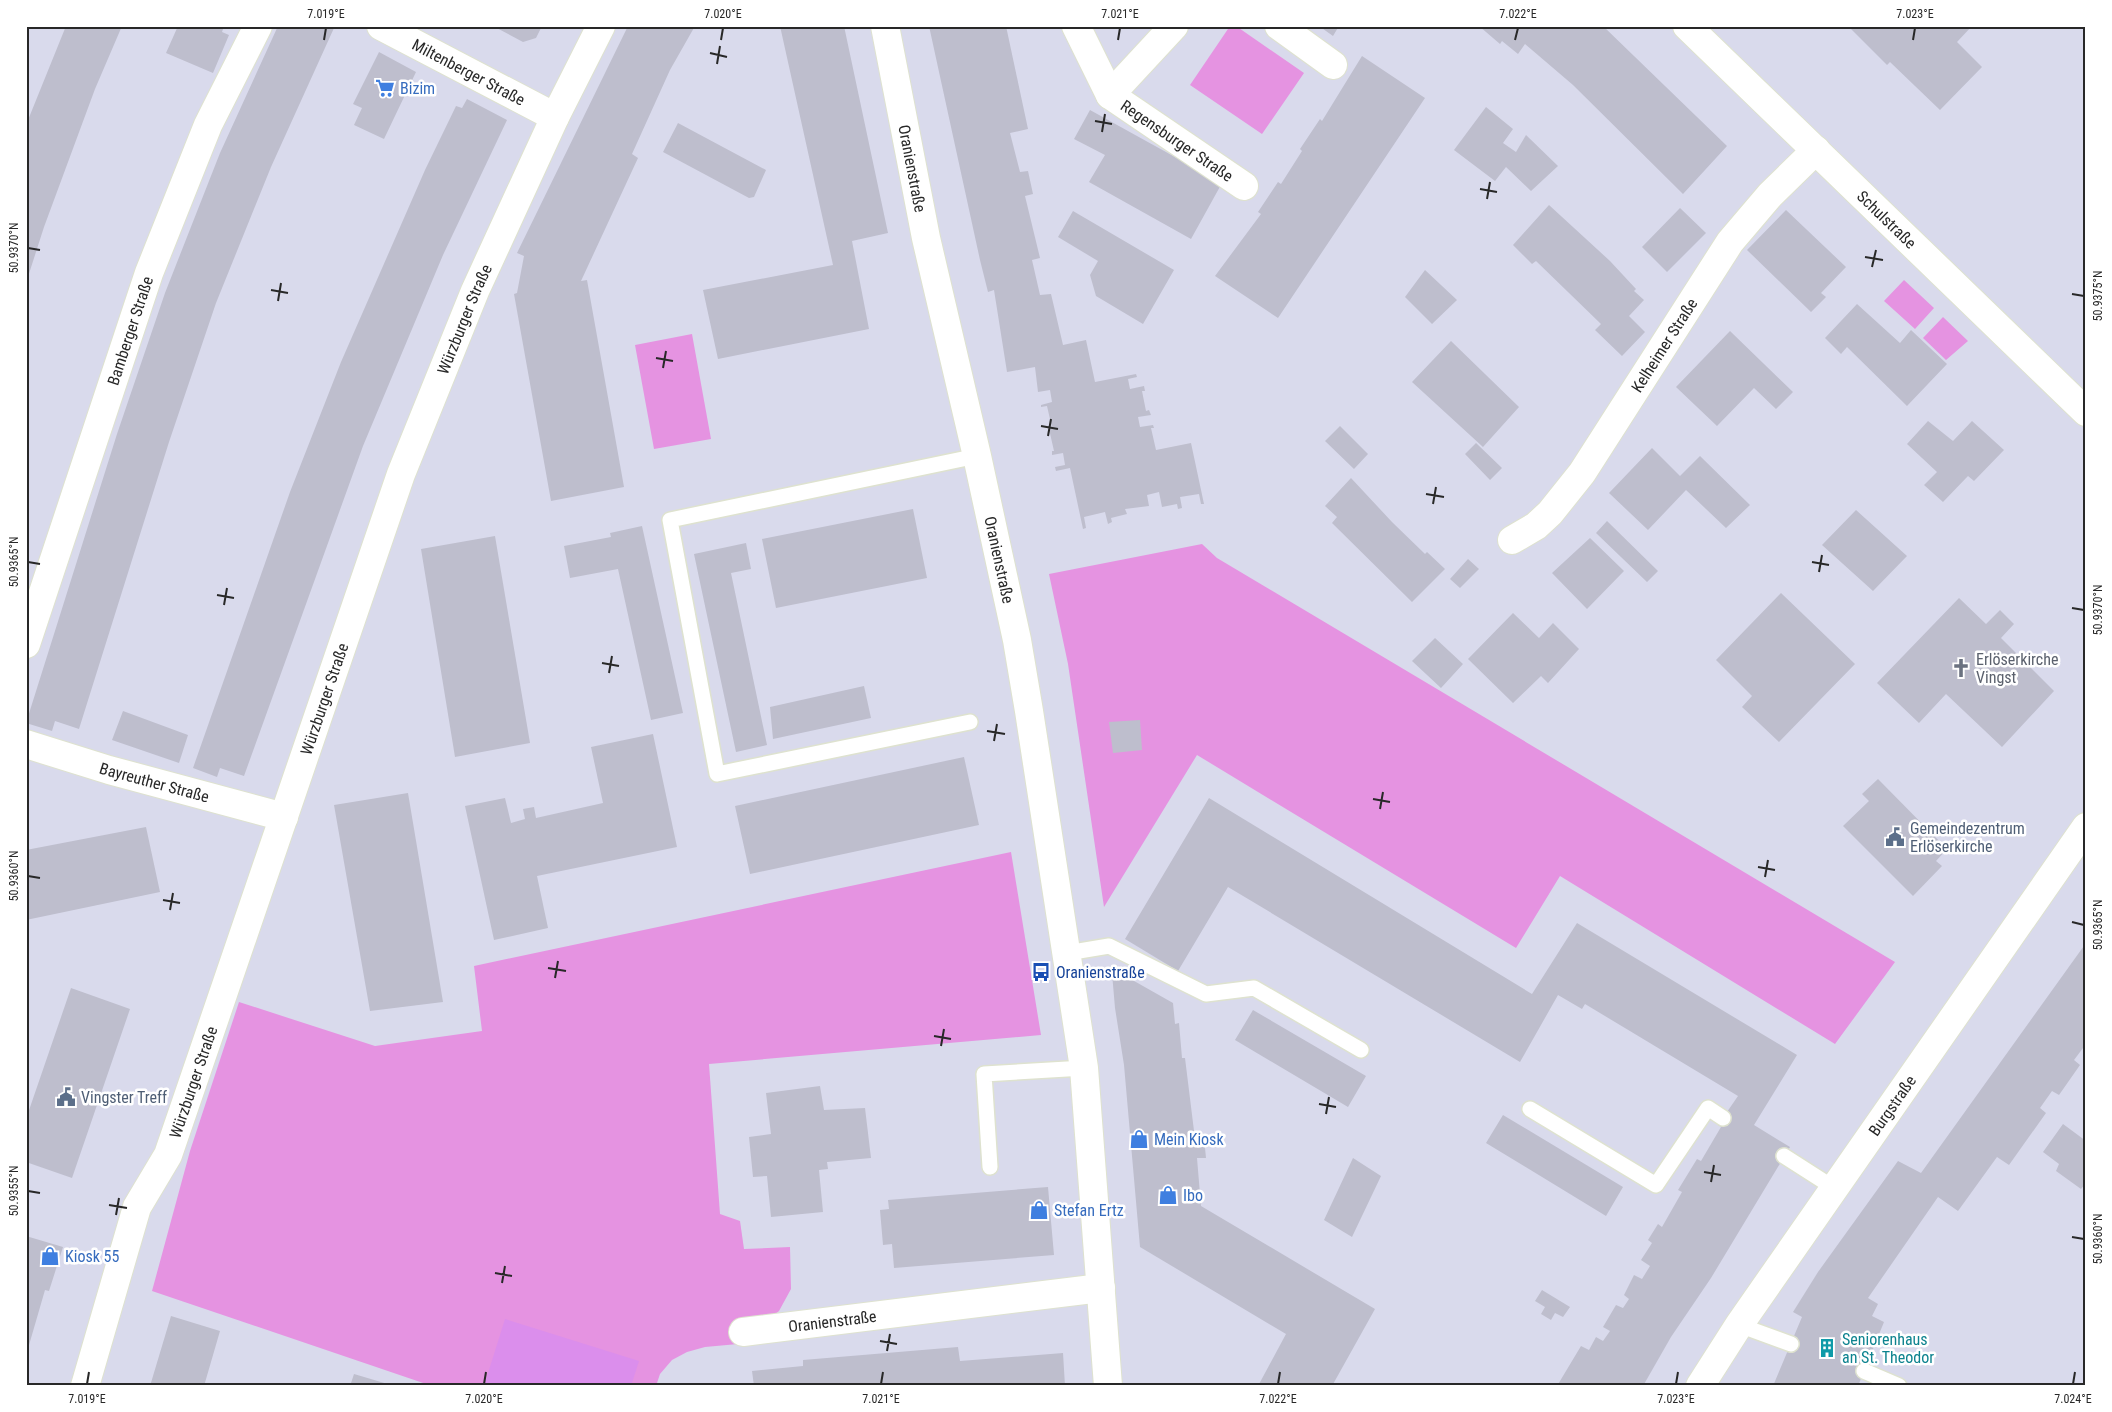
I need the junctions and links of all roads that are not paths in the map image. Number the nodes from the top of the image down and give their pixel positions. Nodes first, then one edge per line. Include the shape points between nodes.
1 (258, 26) edge
2 (382, 26) edge
3 (601, 26) edge
4 (885, 26) edge
5 (1076, 26) edge
6 (1174, 26) edge
7 (1278, 26) edge
8 (1687, 26) edge
9 (1333, 65) dead end
10 (1110, 95) junction
11 (555, 117) junction
12 (1816, 150) junction
13 (1244, 186) dead end
14 (2086, 412) edge
15 (977, 456) junction
16 (1512, 540) dead end
17 (26, 644) edge
18 (970, 722) dead end
19 (26, 744) edge
20 (284, 817) junction
21 (2086, 827) edge
22 (1067, 953) junction
23 (1361, 1050) dead end
24 (1084, 1068) junction
25 (1530, 1109) dead end
26 (1722, 1118) dead end
27 (1784, 1156) dead end
28 (990, 1167) dead end
29 (1834, 1188) junction
30 (1101, 1288) junction
31 (1739, 1325) junction
32 (742, 1332) dead end
33 (1791, 1344) dead end
34 (1864, 1371) dead end
35 (84, 1386) edge
36 (1108, 1386) edge
37 (1700, 1386) edge
38 (1900, 1386) edge

1 - 17 street, Bamberger Straße via 208,125 149,273
2 - 11 street, Miltenberger Straße
3 - 11 street, Würzburger Straße
4 - 15 street, Oranienstraße via 926,238
5 - 10 street, Regensburger Straße
6 - 10 street, Regensburger Straße
7 - 9 street
8 - 12 street, Schulstraße
10 - 13 street, Regensburger Straße
11 - 20 street, Würzburger Straße via 475,291 401,474
12 - 14 street, Schulstraße
12 - 16 street, Kelheimer Straße via 1764,201 1730,242 1577,479 1550,513
15 - 18 lane via 670,520 717,774
15 - 22 street, Oranienstraße via 1017,640
19 - 20 street, Bayreuther Straße
20 - 35 street, Würzburger Straße via 168,1155 137,1207
21 - 29 street, Burgstraße
22 - 23 lane via 1109,946 1206,994 1254,988
22 - 24 street, Oranienstraße
24 - 28 lane via 984,1074
24 - 30 street, Oranienstraße
25 - 26 lane via 1656,1185 1708,1108
27 - 29 lane
29 - 31 street, Burgstraße
30 - 32 street, Oranienstraße
30 - 36 street, Oranienstraße
31 - 33 lane
31 - 37 street, Burgstraße
34 - 38 lane

